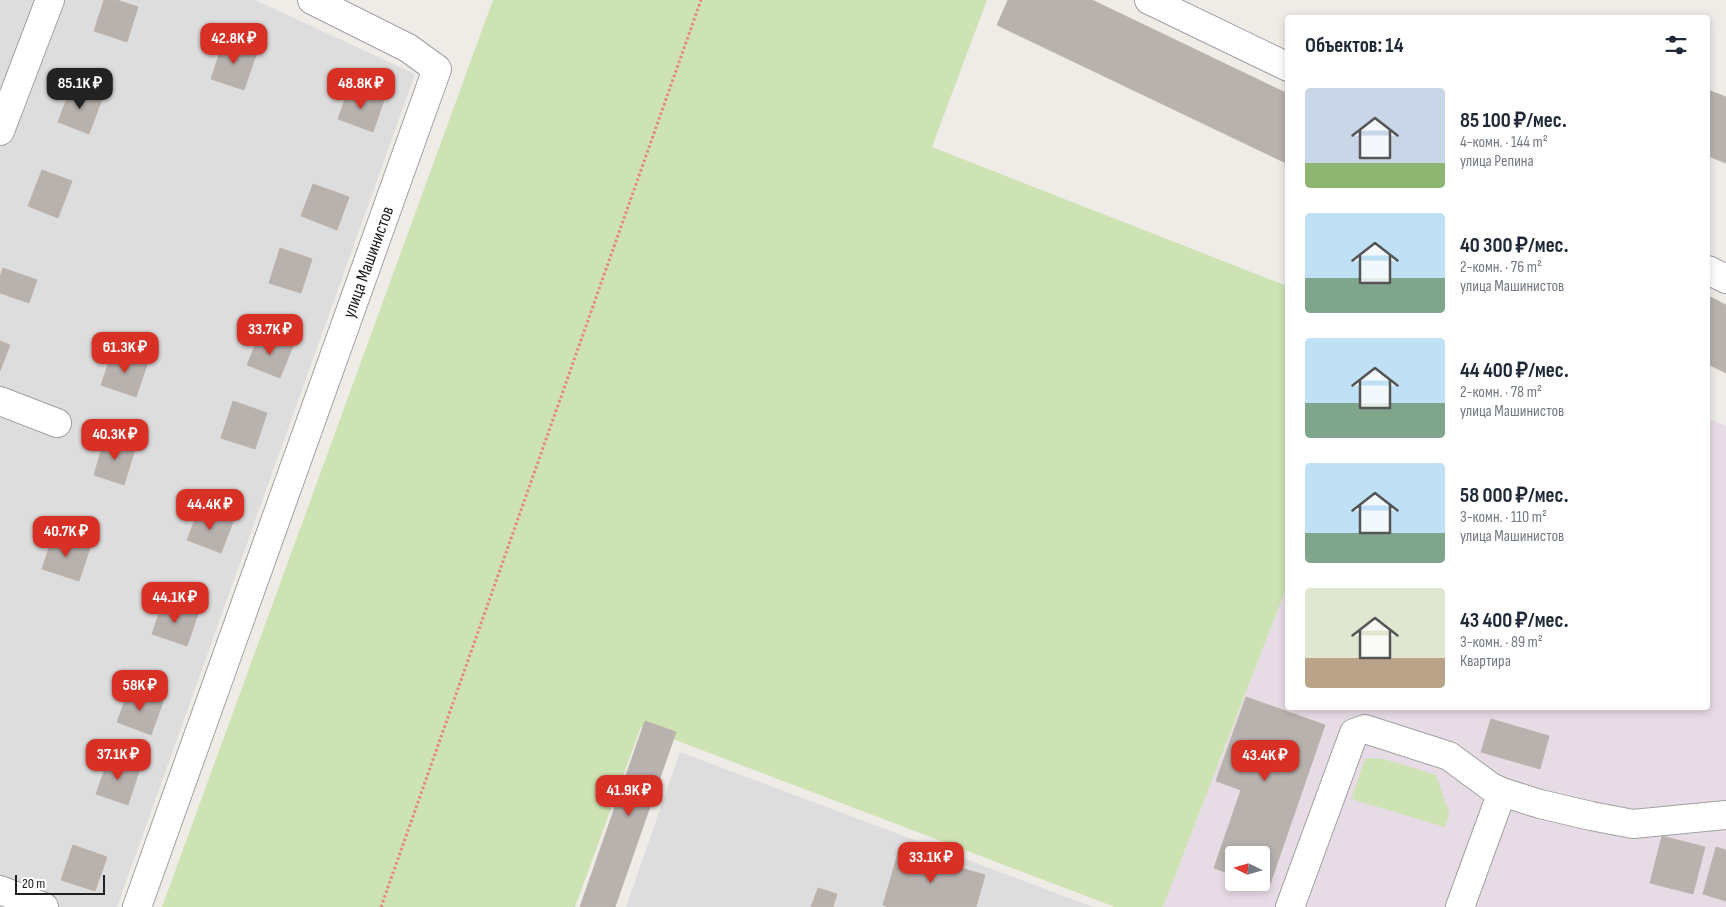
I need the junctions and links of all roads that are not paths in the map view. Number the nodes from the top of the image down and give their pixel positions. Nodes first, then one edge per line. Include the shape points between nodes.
1 (50, 0) edge
2 (312, 0) edge
3 (1149, 0) edge
4 (1285, 66) edge
5 (0, 132) edge
6 (1710, 271) edge
7 (1726, 279) edge
8 (0, 401) edge
9 (57, 424) dead end
10 (1502, 792) junction
11 (1726, 815) edge
12 (0, 890) edge
13 (44, 907) edge
14 (137, 907) edge
15 (1290, 907) edge
16 (1460, 907) edge

1 - 5 street
2 - 14 street, улица Машинистов via 408,48 437,70
3 - 4 street
6 - 7 street
8 - 9 street
10 - 11 street via 1540,804 1633,824
10 - 15 street via 1450,756 1366,729 1354,733
10 - 16 street
12 - 13 street

